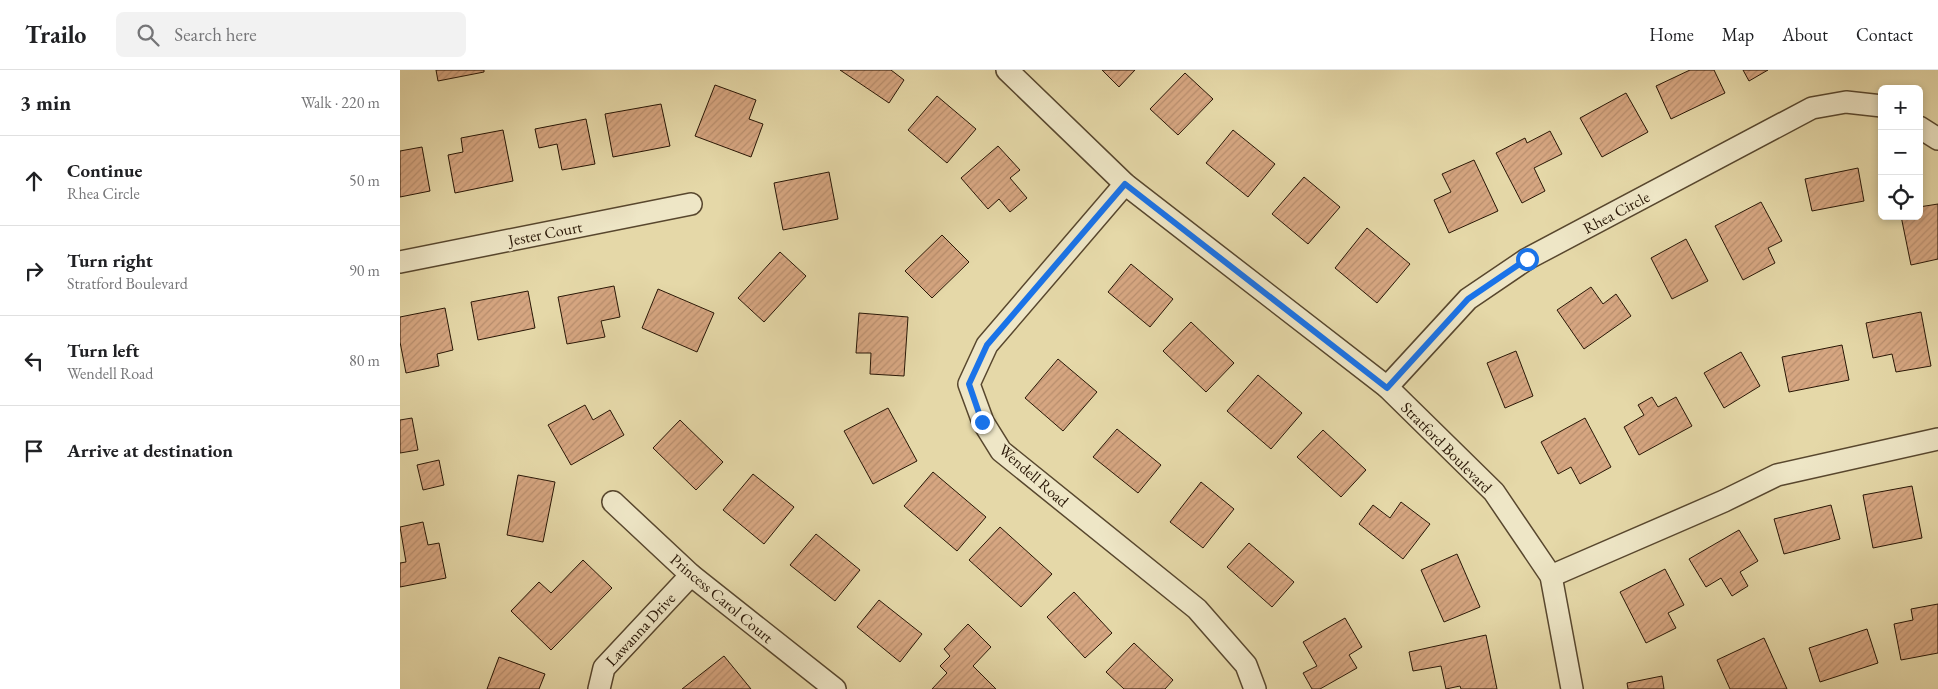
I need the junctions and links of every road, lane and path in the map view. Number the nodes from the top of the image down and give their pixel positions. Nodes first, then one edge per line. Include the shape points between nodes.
1 (1007, 70) edge
2 (1878, 106) edge
3 (1922, 130) edge
4 (1938, 139) edge
5 (1125, 184) junction
6 (690, 204) dead end
7 (400, 262) edge
8 (1387, 388) junction
9 (1938, 439) edge
10 (613, 502) dead end
11 (691, 575) junction
12 (1552, 576) junction
13 (599, 689) edge
14 (835, 689) edge
15 (1255, 689) edge
16 (1572, 689) edge

1 - 5 street, Stratford Boulevard
2 - 8 street, Rhea Circle via 1846,102 1812,108 1527,259 1468,299
3 - 4 street
5 - 8 street, Stratford Boulevard
5 - 15 street, Wendell Road via 987,345 969,384 982,422 1001,451 1197,608 1246,665
6 - 7 street, Jester Court
8 - 12 street, Stratford Boulevard via 1494,492
9 - 12 street via 1777,475
10 - 11 street, Princess Carol Court
11 - 13 street, Lawanna Drive via 604,668
11 - 14 street, Princess Carol Court
12 - 16 street, Stratford Boulevard

